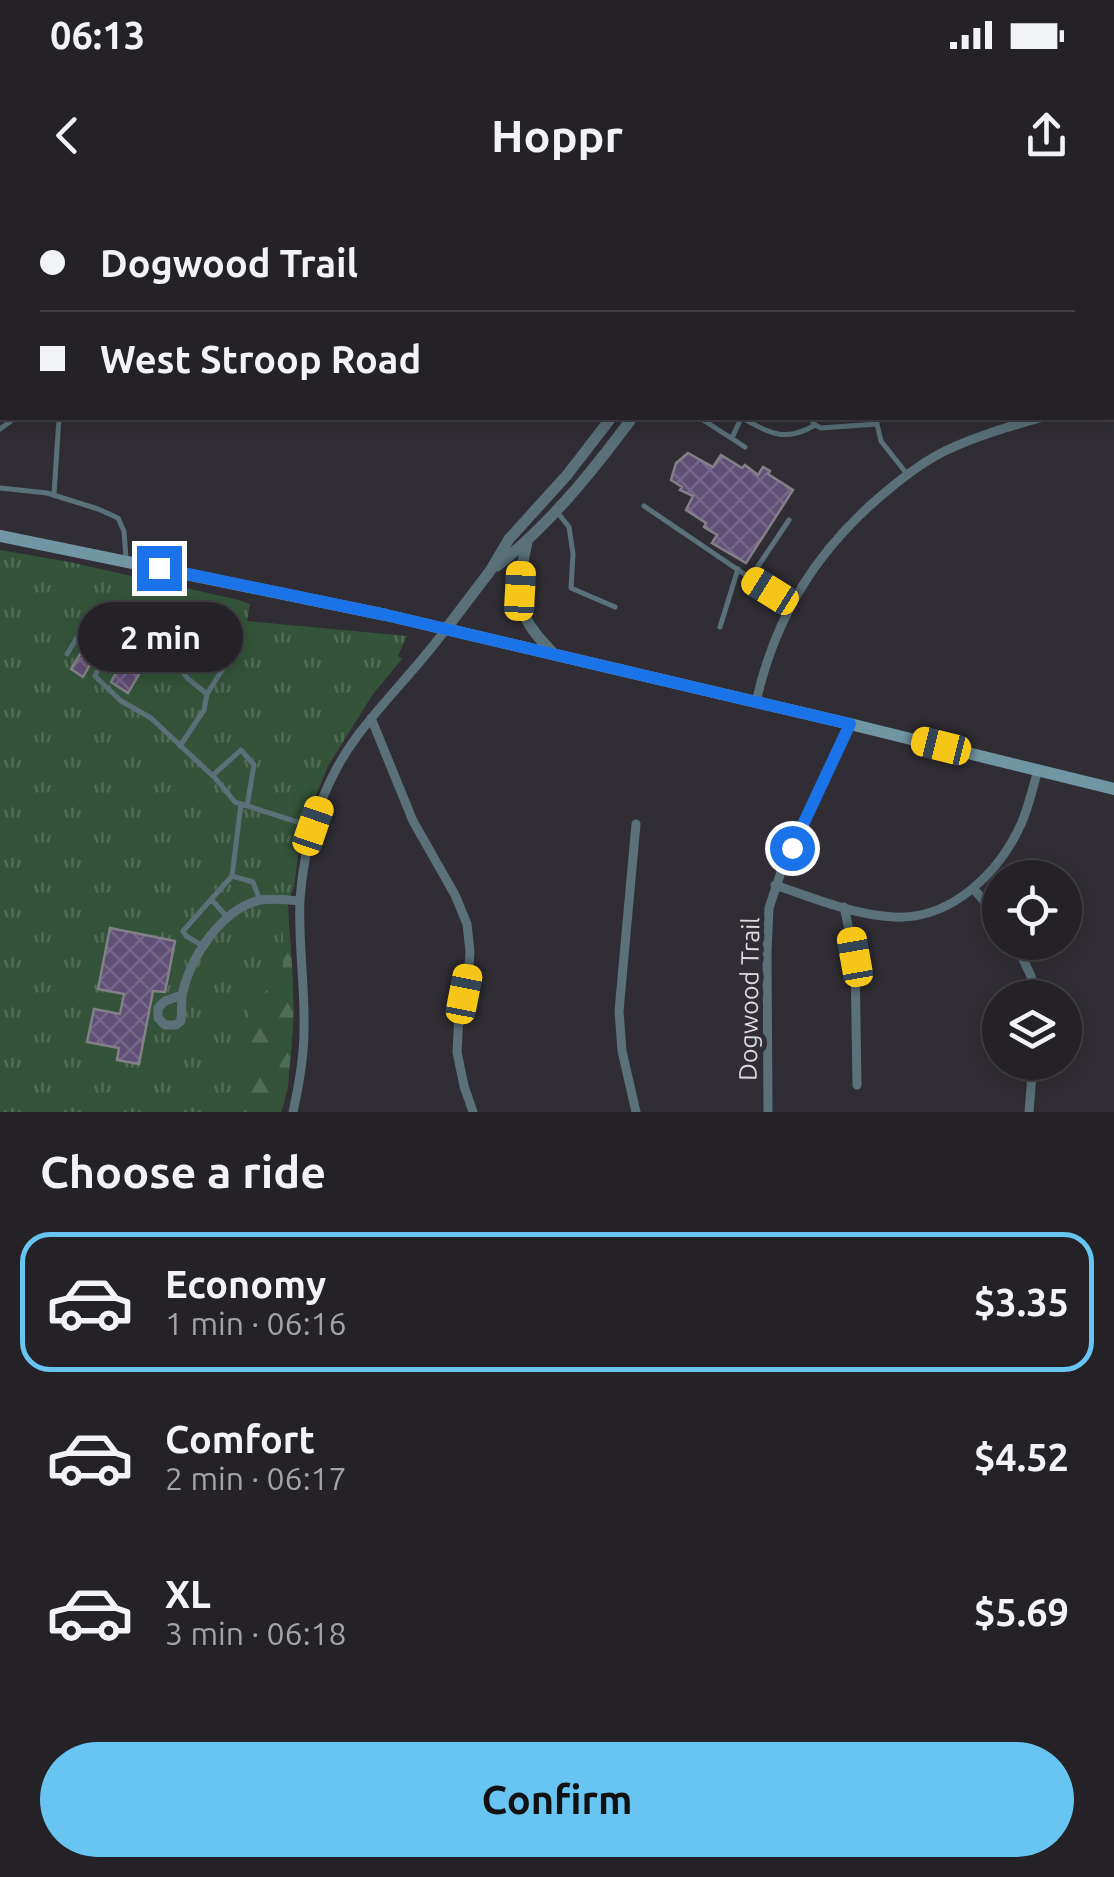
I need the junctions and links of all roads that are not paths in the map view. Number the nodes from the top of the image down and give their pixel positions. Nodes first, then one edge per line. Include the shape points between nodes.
1 (59, 420) edge
2 (609, 420) edge
3 (630, 420) edge
4 (703, 420) edge
5 (741, 420) edge
6 (746, 420) edge
7 (812, 420) edge
8 (845, 420) edge
9 (1034, 420) edge
10 (877, 421) edge
11 (816, 426) junction
12 (846, 426) junction
13 (732, 438) junction
14 (745, 447) dead end
15 (907, 474) junction
16 (0, 488) edge
17 (54, 495) junction
18 (644, 506) dead end
19 (556, 511) junction
20 (789, 520) dead end
21 (0, 536) edge
22 (528, 542) junction
23 (126, 561) junction
24 (738, 569) junction
25 (490, 572) junction
26 (750, 578) junction
27 (790, 603) junction
28 (615, 607) dead end
29 (720, 627) dead end
30 (446, 629) junction
31 (67, 654) dead end
32 (554, 654) junction
33 (207, 694) junction
34 (756, 702) junction
35 (372, 718) junction
36 (850, 724) junction
37 (180, 746) junction
38 (1038, 770) junction
39 (212, 775) junction
40 (1114, 789) edge
41 (244, 805) junction
42 (636, 824) dead end
43 (313, 827) junction
44 (232, 876) junction
45 (775, 885) junction
46 (973, 888) junction
47 (211, 899) junction
48 (982, 899) edge
49 (260, 900) junction
50 (300, 901) junction
51 (844, 907) junction
52 (228, 918) junction
53 (204, 947) junction
54 (182, 995) dead end
55 (1032, 1080) edge
56 (857, 1085) dead end
57 (293, 1112) edge
58 (473, 1112) edge
59 (636, 1112) edge
60 (768, 1112) edge
61 (1029, 1112) edge

1 - 17 lane
2 - 25 street via 509,539
3 - 19 street
4 - 13 lane
5 - 13 lane
6 - 11 lane via 786,436
7 - 11 lane
8 - 12 lane
9 - 15 street via 965,442
10 - 12 lane
10 - 15 lane via 881,442
11 - 12 lane
13 - 14 lane
15 - 27 street via 854,519
16 - 17 lane
17 - 23 lane via 118,518
18 - 24 lane
19 - 22 street
19 - 28 lane via 569,527 571,588
20 - 26 lane
21 - 23 main road
22 - 25 street
22 - 32 street via 522,607
23 - 30 main road
24 - 26 lane
24 - 29 lane
25 - 30 street
26 - 27 lane
27 - 34 street
30 - 32 main road
30 - 35 street
31 - 37 lane via 86,622 98,616 118,627 95,676
32 - 34 main road
33 - 33 lane via 180,667 193,648 226,664
33 - 37 lane
34 - 36 main road
35 - 43 street via 345,754
35 - 58 street via 413,820 467,924 470,952 457,1052
36 - 38 main road
36 - 45 street, Dogwood Trail
37 - 39 lane
38 - 40 main road
38 - 46 street via 1011,844
39 - 41 lane
39 - 41 lane via 240,750 246,754 254,765
41 - 43 lane
41 - 44 lane
42 - 59 street via 619,1010
43 - 50 street
44 - 47 lane
44 - 49 lane via 253,882
45 - 51 street
45 - 60 street, Dogwood Trail via 767,921
46 - 48 street
46 - 51 street via 926,915 892,917
47 - 52 lane
47 - 53 lane via 182,931
49 - 50 street
49 - 52 street
50 - 57 street via 304,1028
51 - 56 street via 855,957
52 - 53 street
53 - 54 street
55 - 61 street

